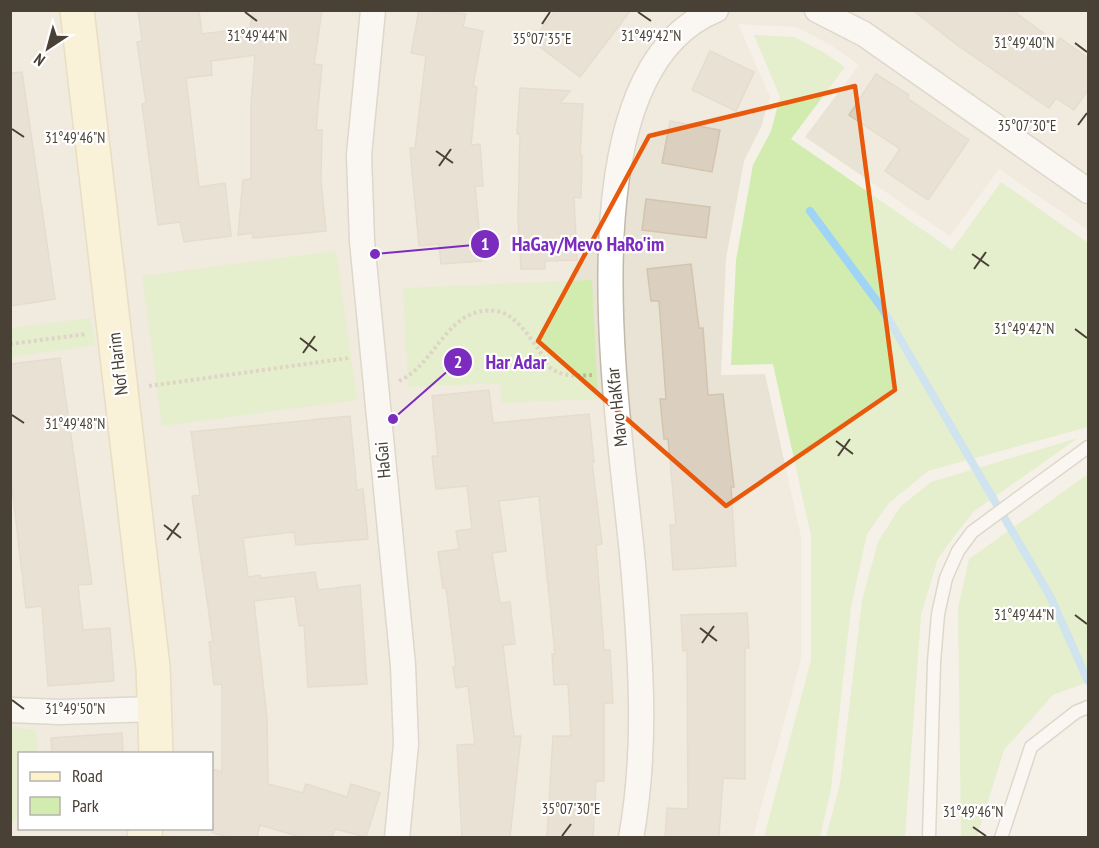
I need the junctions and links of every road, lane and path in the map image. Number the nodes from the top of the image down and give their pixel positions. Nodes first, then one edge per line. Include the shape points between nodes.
1 (77, 10) edge
2 (373, 10) edge
3 (716, 10) edge
4 (817, 10) edge
5 (1089, 190) edge
6 (114, 330) junction
7 (10, 344) edge
8 (374, 355) junction
9 (614, 372) junction
10 (121, 390) junction
11 (377, 390) junction
12 (1089, 447) edge
13 (1089, 707) edge
14 (155, 709) junction
15 (10, 710) edge
16 (156, 752) edge
17 (397, 837) edge
18 (632, 837) edge
19 (928, 837) edge
20 (1000, 837) edge

1 - 6 street, Nof Harim
2 - 8 street, HaGai via 359,154 362,241
3 - 9 street, Mavo HaKfar via 701,16 671,42 646,79 627,131 609,260
4 - 5 street via 864,34
6 - 7 path
6 - 10 street, Nof Harim
8 - 10 path
8 - 11 street, HaGai
9 - 11 path via 574,377 550,369 514,318 496,311 470,314 451,327 412,375
9 - 18 street, Mavo HaKfar via 641,667 643,740
10 - 14 street, Nof Harim
11 - 17 street, HaGai via 403,665 406,744
12 - 19 lane via 972,532 946,578 934,662
13 - 20 lane via 1076,712 1031,747
14 - 15 street
14 - 16 street, Nof Harim

